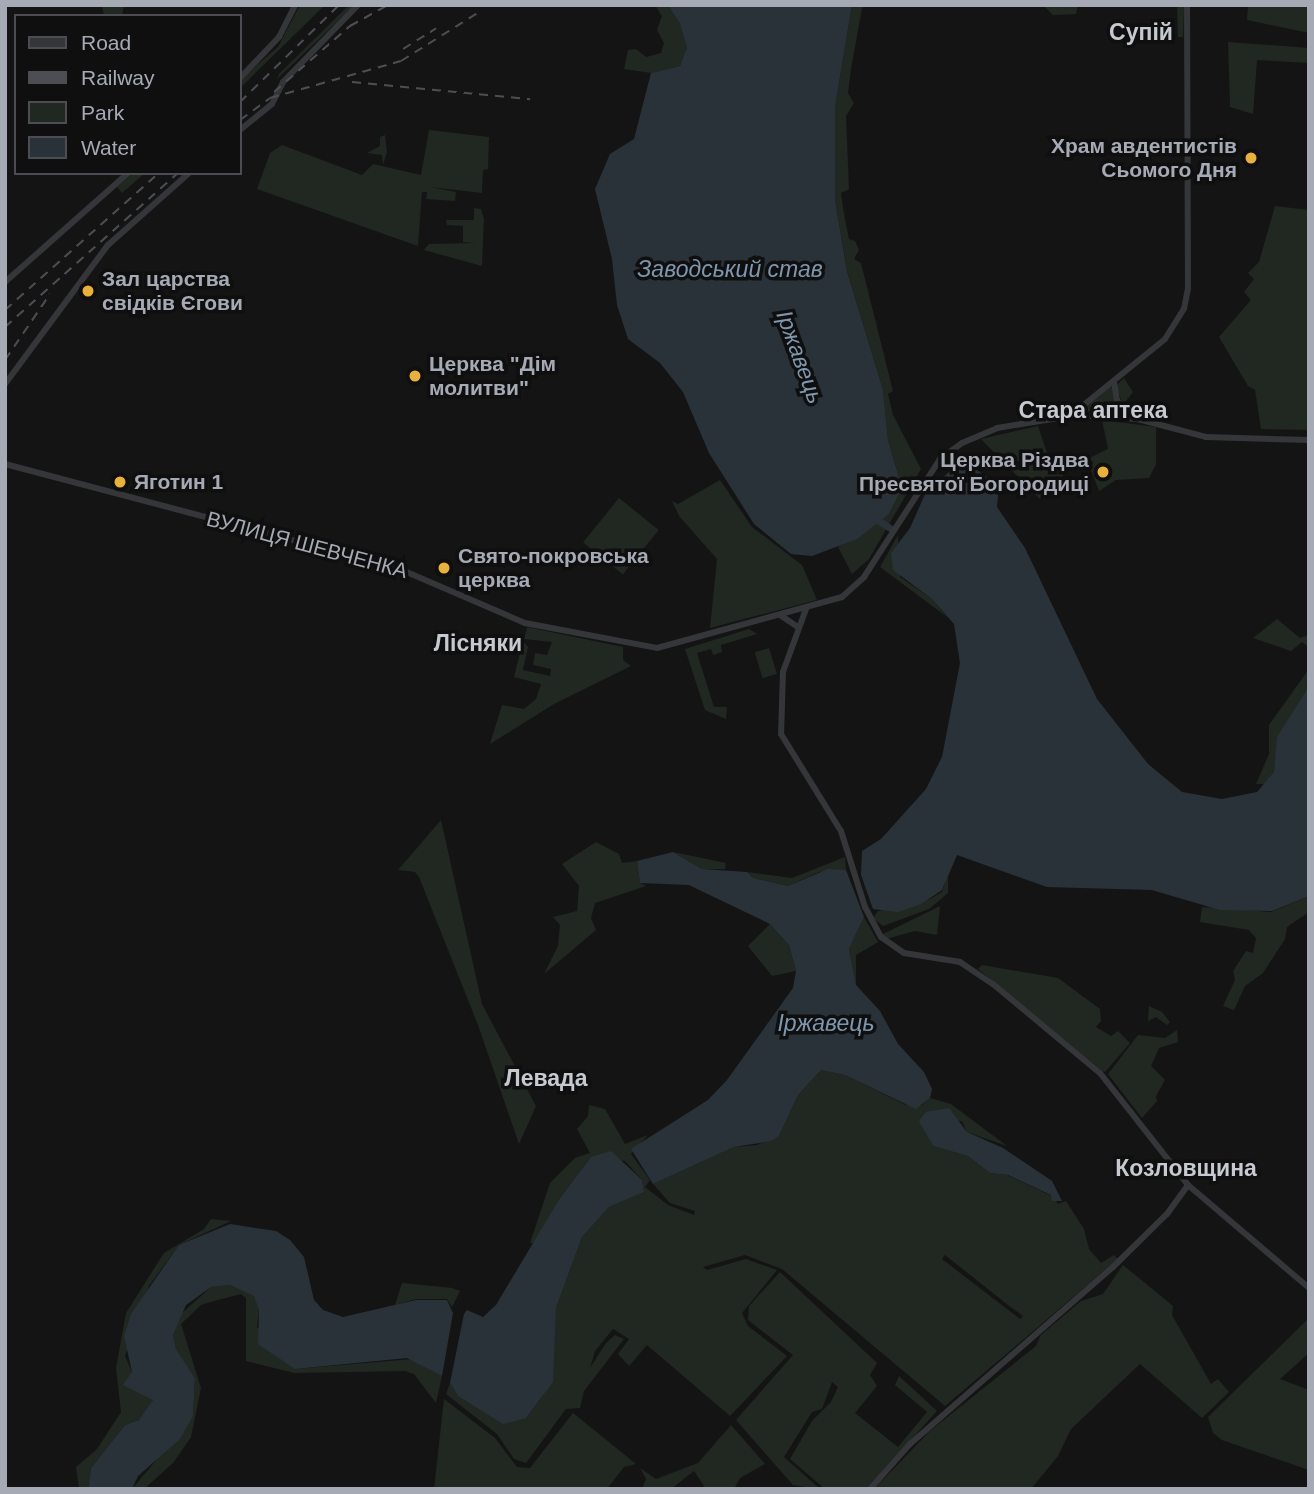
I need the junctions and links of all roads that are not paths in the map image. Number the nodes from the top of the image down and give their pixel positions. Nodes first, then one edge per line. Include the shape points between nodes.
1 (295, 5) edge
2 (358, 5) edge
3 (1187, 5) edge
4 (242, 76) edge
5 (242, 128) edge
6 (126, 175) edge
7 (187, 175) edge
8 (5, 282) edge
9 (1114, 382) junction
10 (5, 384) edge
11 (1070, 416) junction
12 (1129, 418) junction
13 (1309, 440) edge
14 (5, 464) edge
15 (806, 609) junction
16 (779, 615) junction
17 (799, 627) junction
18 (1188, 1185) junction
19 (1309, 1288) edge
20 (870, 1489) edge

1 - 4 street via 279,37
2 - 5 street via 283,82 272,104
3 - 9 street via 1188,288 1175,328
6 - 8 street
7 - 10 street via 108,245
9 - 11 street
9 - 12 street via 1117,401
11 - 12 street, ВУЛИЦЯ ШЕВЧЕНКА
11 - 15 street, ВУЛИЦЯ ШЕВЧЕНКА via 997,428 948,452 928,474 854,589
12 - 13 street, ВУЛИЦЯ ШЕВЧЕНКА via 1206,437
14 - 16 street, ВУЛИЦЯ ШЕВЧЕНКА via 395,567 517,620 585,637 672,647
15 - 16 street, ВУЛИЦЯ ШЕВЧЕНКА
15 - 17 street
16 - 17 street
17 - 18 street via 783,671 781,734 841,831 876,930 899,951 960,962 993,984 1100,1073
18 - 19 street
18 - 20 street via 1167,1214 1113,1267 910,1444

